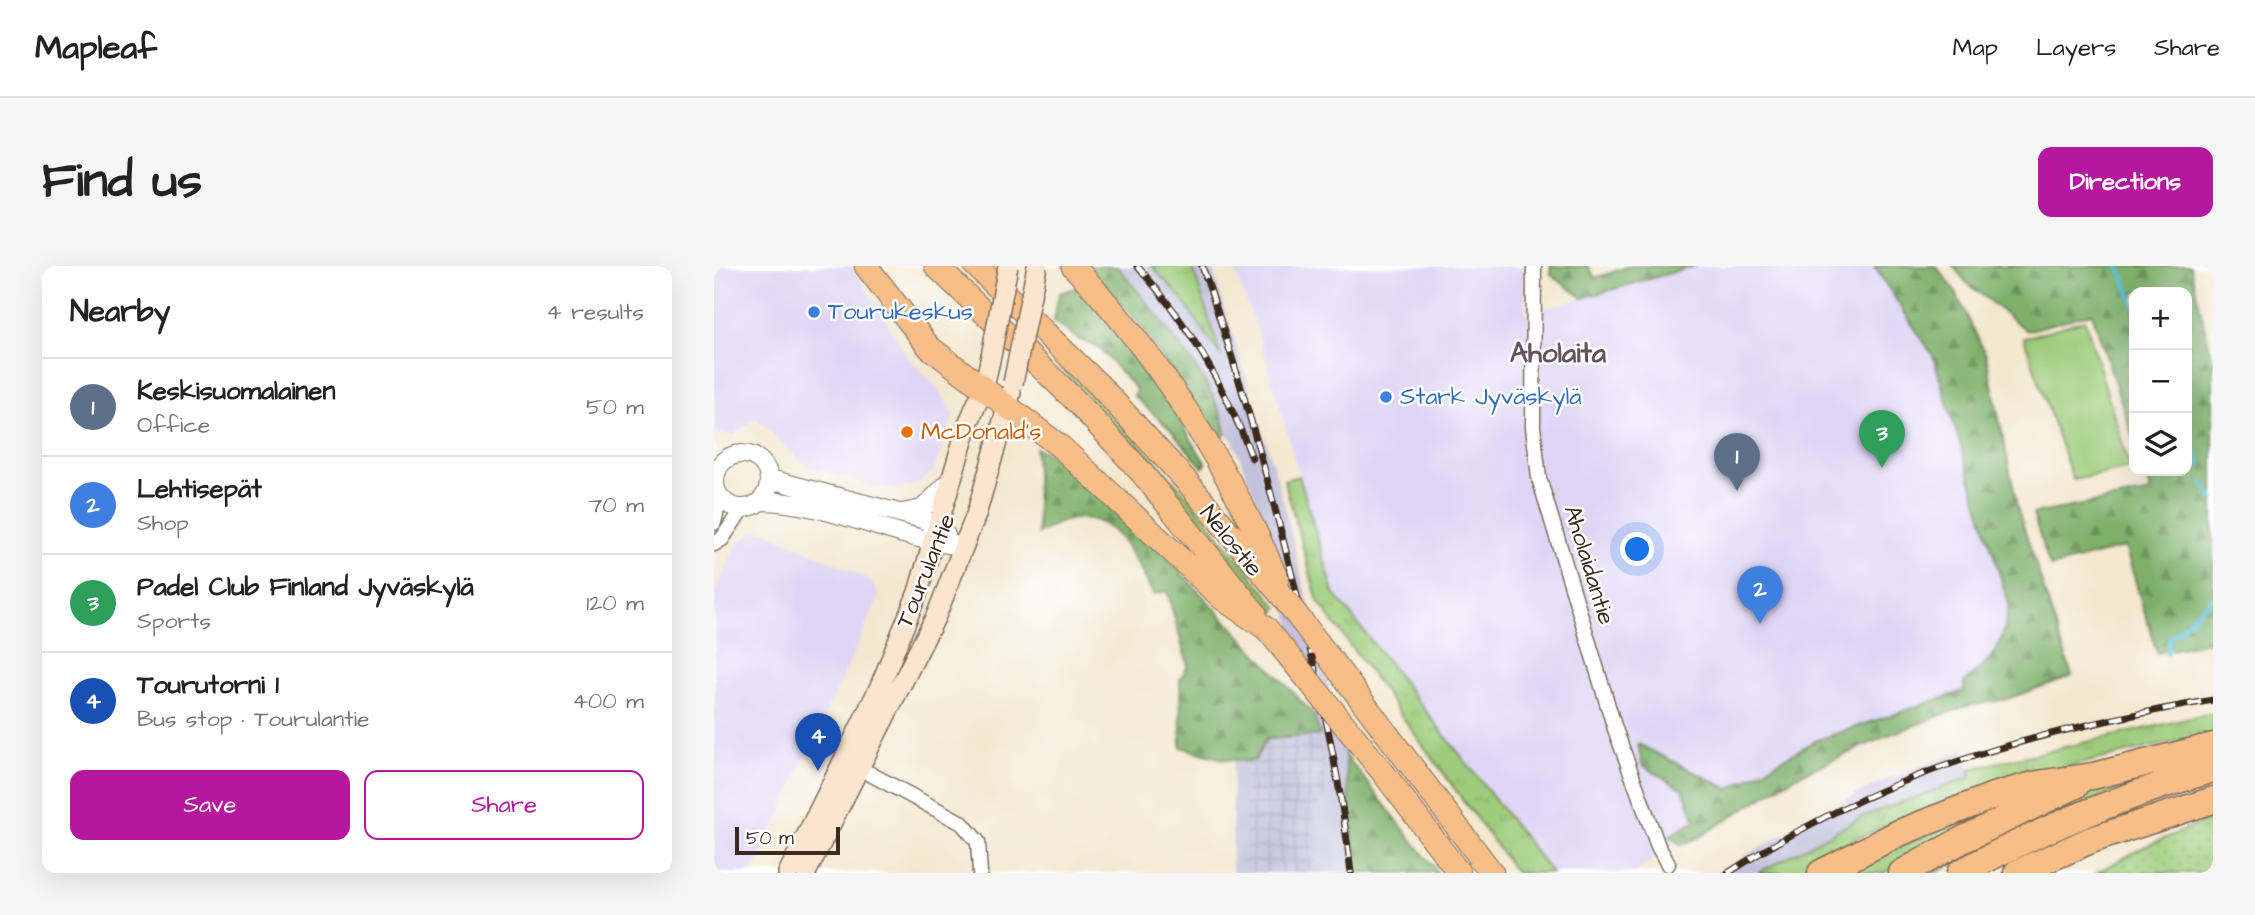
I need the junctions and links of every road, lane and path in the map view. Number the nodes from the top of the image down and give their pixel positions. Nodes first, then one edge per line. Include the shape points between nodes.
1 (866, 266) edge
2 (936, 266) edge
3 (976, 266) edge
4 (1007, 266) edge
5 (1037, 266) edge
6 (1073, 266) edge
7 (1534, 266) edge
8 (984, 387) junction
9 (1009, 408) junction
10 (722, 455) edge
11 (715, 475) edge
12 (769, 479) junction
13 (951, 480) junction
14 (720, 497) junction
15 (761, 501) junction
16 (742, 509) junction
17 (902, 513) junction
18 (714, 523) edge
19 (934, 536) junction
20 (714, 544) edge
21 (964, 546) junction
22 (1286, 601) junction
23 (1267, 629) junction
24 (2213, 746) edge
25 (861, 769) junction
26 (2213, 769) edge
27 (2093, 776) junction
28 (2213, 800) edge
29 (2150, 820) junction
30 (1668, 863) dead end
31 (788, 873) edge
32 (806, 873) edge
33 (980, 873) edge
34 (1459, 873) edge
35 (1492, 873) edge
36 (1821, 873) edge
37 (1902, 873) edge
38 (1960, 873) edge
39 (2017, 873) edge
40 (2060, 873) edge

1 - 8 highway via 929,347
2 - 23 highway, Nelostie via 1134,463
3 - 22 highway, Nelostie via 1099,385
4 - 8 main road, Tourulantie, bridge
5 - 9 main road, Tourulantie, bridge
6 - 22 highway via 1166,380 1254,526
7 - 30 street, Aholaidantie via 1533,427 1539,478 1615,729
8 - 9 highway
8 - 13 main road, Tourulantie
9 - 21 main road, Tourulantie
9 - 23 highway via 1062,448 1223,599
10 - 11 street
10 - 12 street via 758,459
11 - 14 street
12 - 15 street
12 - 17 street
13 - 17 street via 933,502
13 - 19 main road, Tourulantie
14 - 16 street
14 - 18 street
15 - 16 street
15 - 19 street via 788,502
16 - 20 street
17 - 19 street via 926,520
19 - 21 street
19 - 31 main road, Tourulantie via 918,592 880,686
21 - 25 main road, Tourulantie via 931,627
22 - 35 highway, Nelostie, bridge
23 - 34 highway, Nelostie, bridge
24 - 27 highway
25 - 32 main road, Tourulantie
25 - 33 street via 962,823 978,842
26 - 38 highway via 2034,835
27 - 36 highway via 2037,784 1950,810
27 - 37 highway
28 - 29 highway
29 - 39 highway
29 - 40 highway

